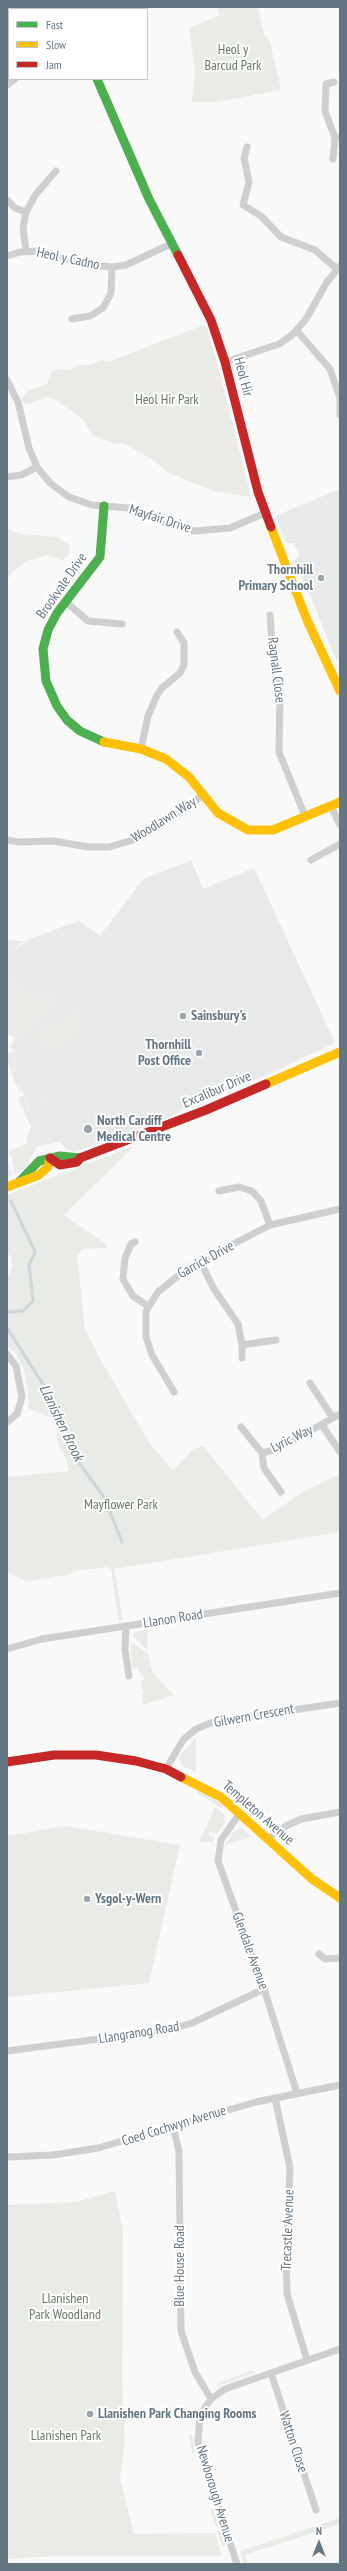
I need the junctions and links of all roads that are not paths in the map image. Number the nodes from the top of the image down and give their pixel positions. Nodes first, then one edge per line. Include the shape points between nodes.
1 (97, 80) edge
2 (334, 82) dead end
3 (337, 138) edge
4 (247, 147) dead end
5 (333, 159) dead end
6 (56, 171) dead end
7 (7, 200) edge
8 (26, 212) junction
9 (173, 243) junction
10 (26, 251) junction
11 (7, 256) edge
12 (112, 267) junction
13 (339, 267) edge
14 (72, 319) dead end
15 (297, 331) junction
16 (225, 362) junction
17 (7, 380) edge
18 (340, 415) edge
19 (37, 467) junction
20 (7, 477) edge
21 (104, 506) junction
22 (265, 513) junction
23 (66, 602) junction
24 (270, 615) dead end
25 (122, 624) dead end
26 (177, 632) dead end
27 (340, 691) edge
28 (141, 749) junction
29 (202, 796) junction
30 (340, 802) edge
31 (331, 806) junction
32 (305, 816) junction
33 (340, 825) edge
34 (7, 840) edge
35 (340, 844) edge
36 (311, 860) dead end
37 (340, 1052) edge
38 (7, 1187) edge
39 (219, 1191) dead end
40 (340, 1209) edge
41 (270, 1225) junction
42 (135, 1242) dead end
43 (200, 1261) junction
44 (148, 1306) junction
45 (276, 1340) dead end
46 (242, 1345) junction
47 (7, 1354) edge
48 (242, 1358) dead end
49 (310, 1383) dead end
50 (174, 1392) dead end
51 (340, 1414) edge
52 (333, 1418) junction
53 (7, 1422) edge
54 (322, 1425) junction
55 (241, 1427) dead end
56 (340, 1452) edge
57 (262, 1453) junction
58 (282, 1492) dead end
59 (340, 1593) edge
60 (126, 1626) junction
61 (7, 1649) edge
62 (129, 1676) dead end
63 (340, 1703) edge
64 (7, 1762) edge
65 (166, 1769) junction
66 (340, 1812) edge
67 (240, 1813) junction
68 (269, 1838) junction
69 (340, 1898) edge
70 (319, 1954) dead end
71 (340, 1958) edge
72 (264, 1989) junction
73 (7, 2051) edge
74 (340, 2085) edge
75 (298, 2093) junction
76 (275, 2098) junction
77 (173, 2127) junction
78 (7, 2156) edge
79 (340, 2349) edge
80 (307, 2360) junction
81 (271, 2373) junction
82 (211, 2399) junction
83 (316, 2510) dead end
84 (236, 2564) edge

1 - 9 street, Heol Hir via 129,156
2 - 3 street via 326,84 325,111
3 - 5 street
4 - 13 street via 244,158 249,182 243,205 262,216 281,237 315,250
6 - 8 street via 36,194
7 - 8 street via 15,208
8 - 10 street via 23,228
9 - 12 street, Heol y Cadno via 126,265
9 - 16 street, Heol Hir via 202,300
10 - 11 street, Heol y Cadno
10 - 12 street, Heol y Cadno via 40,251 88,265
12 - 14 street via 111,293 103,308 90,316
13 - 15 street
15 - 16 street via 279,344
15 - 18 street via 330,369 340,398
16 - 22 street, Heol Hir via 252,475
17 - 19 street, Mayfair Drive via 18,402 29,448
19 - 20 street via 21,475
19 - 21 street, Mayfair Drive via 44,478 63,494 85,503
21 - 22 street, Mayfair Drive via 128,508 181,528 202,532 230,528
21 - 23 street, Brookvale Drive via 100,557
22 - 27 street, Heol Hir via 307,620
23 - 25 street via 88,621
23 - 28 street, Brookvale Drive via 48,630 43,649 44,673 52,698 67,720 90,737 110,745
24 - 32 street, Ragnall Close via 274,672 280,692 279,752
26 - 28 street via 184,643 184,665 180,673 157,695 148,716
28 - 29 street, Brookvale Drive via 173,764 189,777
29 - 32 street, Brookvale Drive via 218,814 248,830 273,830
29 - 34 street, Woodlawn Way via 140,838 109,848 53,841
30 - 31 street, Brookvale Drive
31 - 32 street, Brookvale Drive
31 - 33 street
35 - 36 street
37 - 38 street, Excalibur Drive via 212,1108 80,1158 77,1162 60,1166 50,1158 39,1160 19,1182
39 - 41 street via 239,1187 252,1191 261,1201
40 - 41 street, Garrick Drive
41 - 43 street, Garrick Drive
42 - 44 street via 131,1244 125,1258 123,1279 133,1296
43 - 44 street, Garrick Drive via 166,1284
43 - 46 street via 214,1290 238,1324
44 - 50 street, Garrick Drive via 145,1329 148,1346
45 - 46 street
46 - 48 street
47 - 53 street via 16,1366 22,1397 17,1414
49 - 52 street
51 - 52 street, Lyric Way
52 - 54 street, Lyric Way
54 - 56 street, Lyric Way
54 - 57 street, Lyric Way via 278,1449
55 - 57 street, Lyric Way
57 - 58 street, Lyric Way via 264,1468
59 - 60 street, Llanon Road
60 - 61 street, Llanon Road via 42,1639
60 - 62 street via 125,1650
63 - 65 street, Gilwern Crescent via 213,1722 196,1729 183,1740
64 - 65 street, Templeton Avenue via 54,1755 96,1754
65 - 67 street, Templeton Avenue via 212,1792
66 - 68 street via 301,1819
67 - 68 street, Templeton Avenue
67 - 72 street, Glendale Avenue via 221,1840 218,1861
68 - 69 street, Templeton Avenue via 312,1879
70 - 71 street via 325,1958
72 - 73 street, Llangranog Road via 192,2023 168,2030
72 - 75 street, Glendale Avenue
74 - 75 street, Coed Cochwyn Avenue
75 - 76 street, Coed Cochwyn Avenue
76 - 77 street, Coed Cochwyn Avenue
76 - 80 street, Trecastle Avenue via 290,2168 287,2294
77 - 78 street, Coed Cochwyn Avenue via 85,2151
77 - 82 street, Blue House Road via 179,2151 181,2331 195,2372
79 - 80 street, Newborough Avenue
80 - 81 street, Newborough Avenue
81 - 82 street, Newborough Avenue via 225,2389
81 - 83 street, Watton Close
82 - 84 street, Newborough Avenue via 200,2415 198,2443

